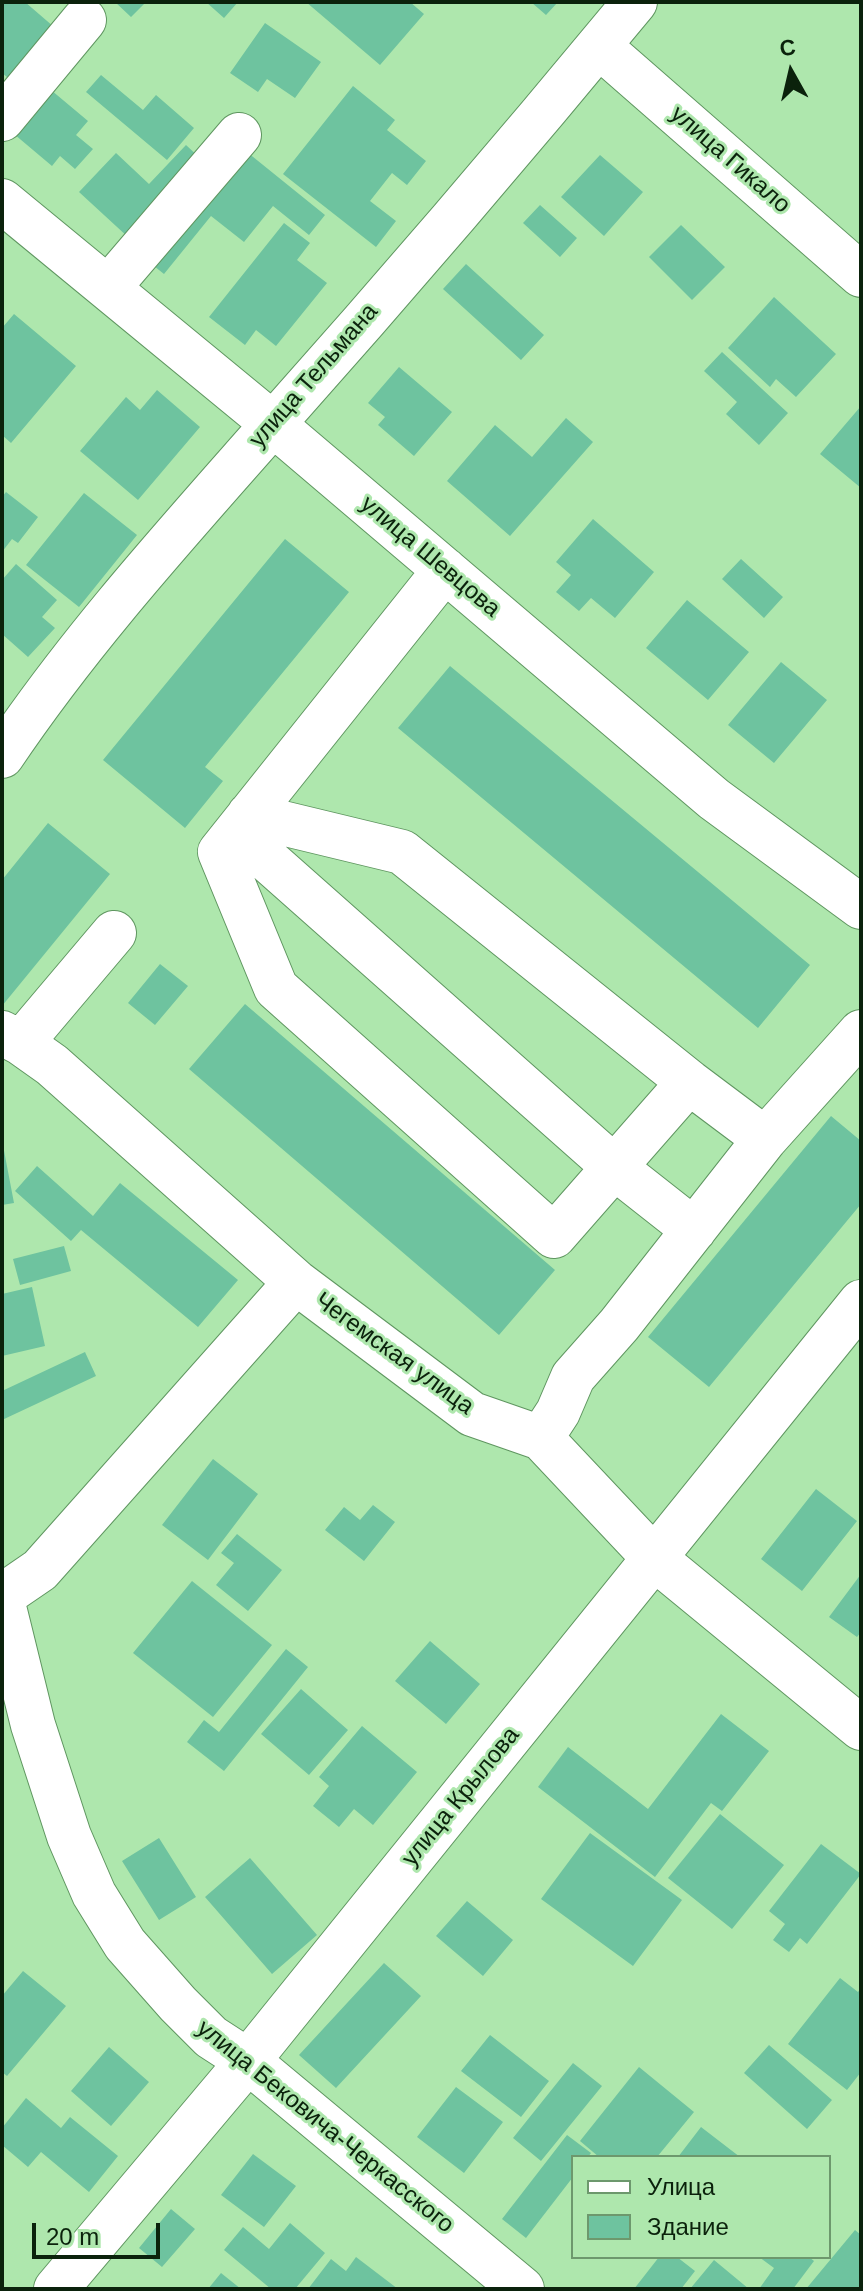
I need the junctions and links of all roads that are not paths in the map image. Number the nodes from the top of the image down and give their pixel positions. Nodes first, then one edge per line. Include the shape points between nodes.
1 (635, 2) edge
2 (84, 20) dead end
3 (599, 46) junction
4 (2, 119) edge
5 (239, 135) dead end
6 (2, 201) edge
7 (861, 275) edge
8 (108, 288) junction
9 (273, 424) junction
10 (445, 570) junction
11 (2, 756) edge
12 (242, 824) junction
13 (861, 907) edge
14 (114, 933) dead end
15 (861, 1032) edge
16 (12, 1038) edge
17 (689, 1082) junction
18 (765, 1139) junction
19 (614, 1167) junction
20 (694, 1230) junction
21 (296, 1282) junction
22 (861, 1302) edge
23 (541, 1438) junction
24 (654, 1558) junction
25 (2, 1598) edge
26 (861, 1728) edge
27 (248, 2061) junction
28 (56, 2289) edge
29 (522, 2289) edge

1 - 3 street, улица Тельмана
2 - 4 street
3 - 7 street, улица Гикало
3 - 9 street, улица Тельмана
5 - 8 street
6 - 8 street, улица Шевцова
8 - 9 street, улица Шевцова
9 - 10 street, улица Шевцова
9 - 11 street, улица Тельмана via 190,515 38,702
10 - 12 street
10 - 13 street, улица Шевцова via 714,799
12 - 17 street via 402,852
12 - 19 street
12 - 19 street via 220,852 276,988 554,1236
14 - 16 street
15 - 18 street
16 - 21 street, Чегемская улица via 52,1065
17 - 18 street
17 - 19 street
18 - 20 street
19 - 20 street
20 - 23 street via 573,1377
21 - 23 street, Чегемская улица via 472,1414
21 - 25 street via 40,1570
22 - 24 street, улица Крылова
23 - 24 street, Чегемская улица
24 - 26 street, Чегемская улица
24 - 27 street, улица Крылова
25 - 27 street, улица Бековича-Черкасского via 33,1725 94,1894 125,1944 178,2004 211,2037
27 - 28 street, улица Крылова
27 - 29 street, улица Бековича-Черкасского

